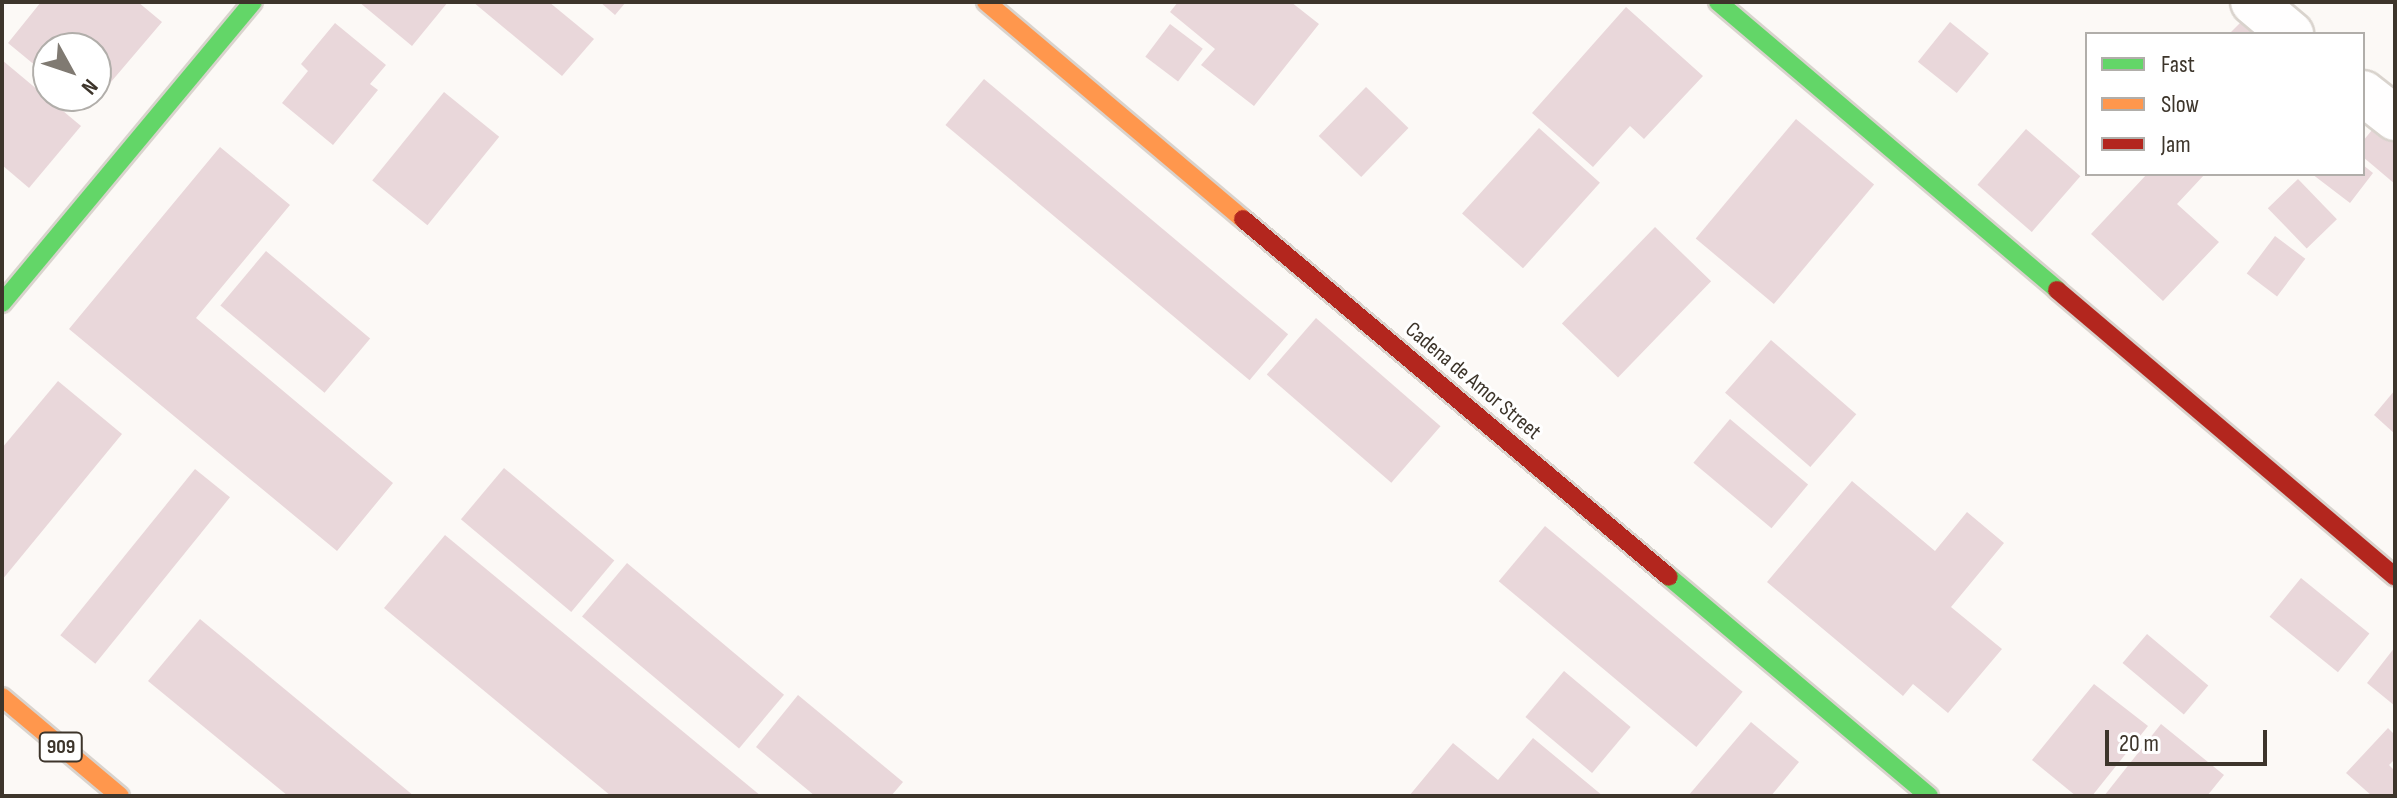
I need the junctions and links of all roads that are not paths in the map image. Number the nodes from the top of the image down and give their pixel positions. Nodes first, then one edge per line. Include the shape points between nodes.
1 (253, 2) edge
2 (986, 2) edge
3 (1718, 2) edge
4 (2253, 2) edge
5 (2289, 32) edge
6 (2365, 95) edge
7 (2395, 118) edge
8 (2, 303) edge
9 (2395, 577) edge
10 (2, 697) edge
11 (120, 796) edge
12 (1929, 796) edge

1 - 8 street
2 - 12 street, Cadena de Amor Street
3 - 9 street
4 - 5 street
6 - 7 street
10 - 11 street, 909

